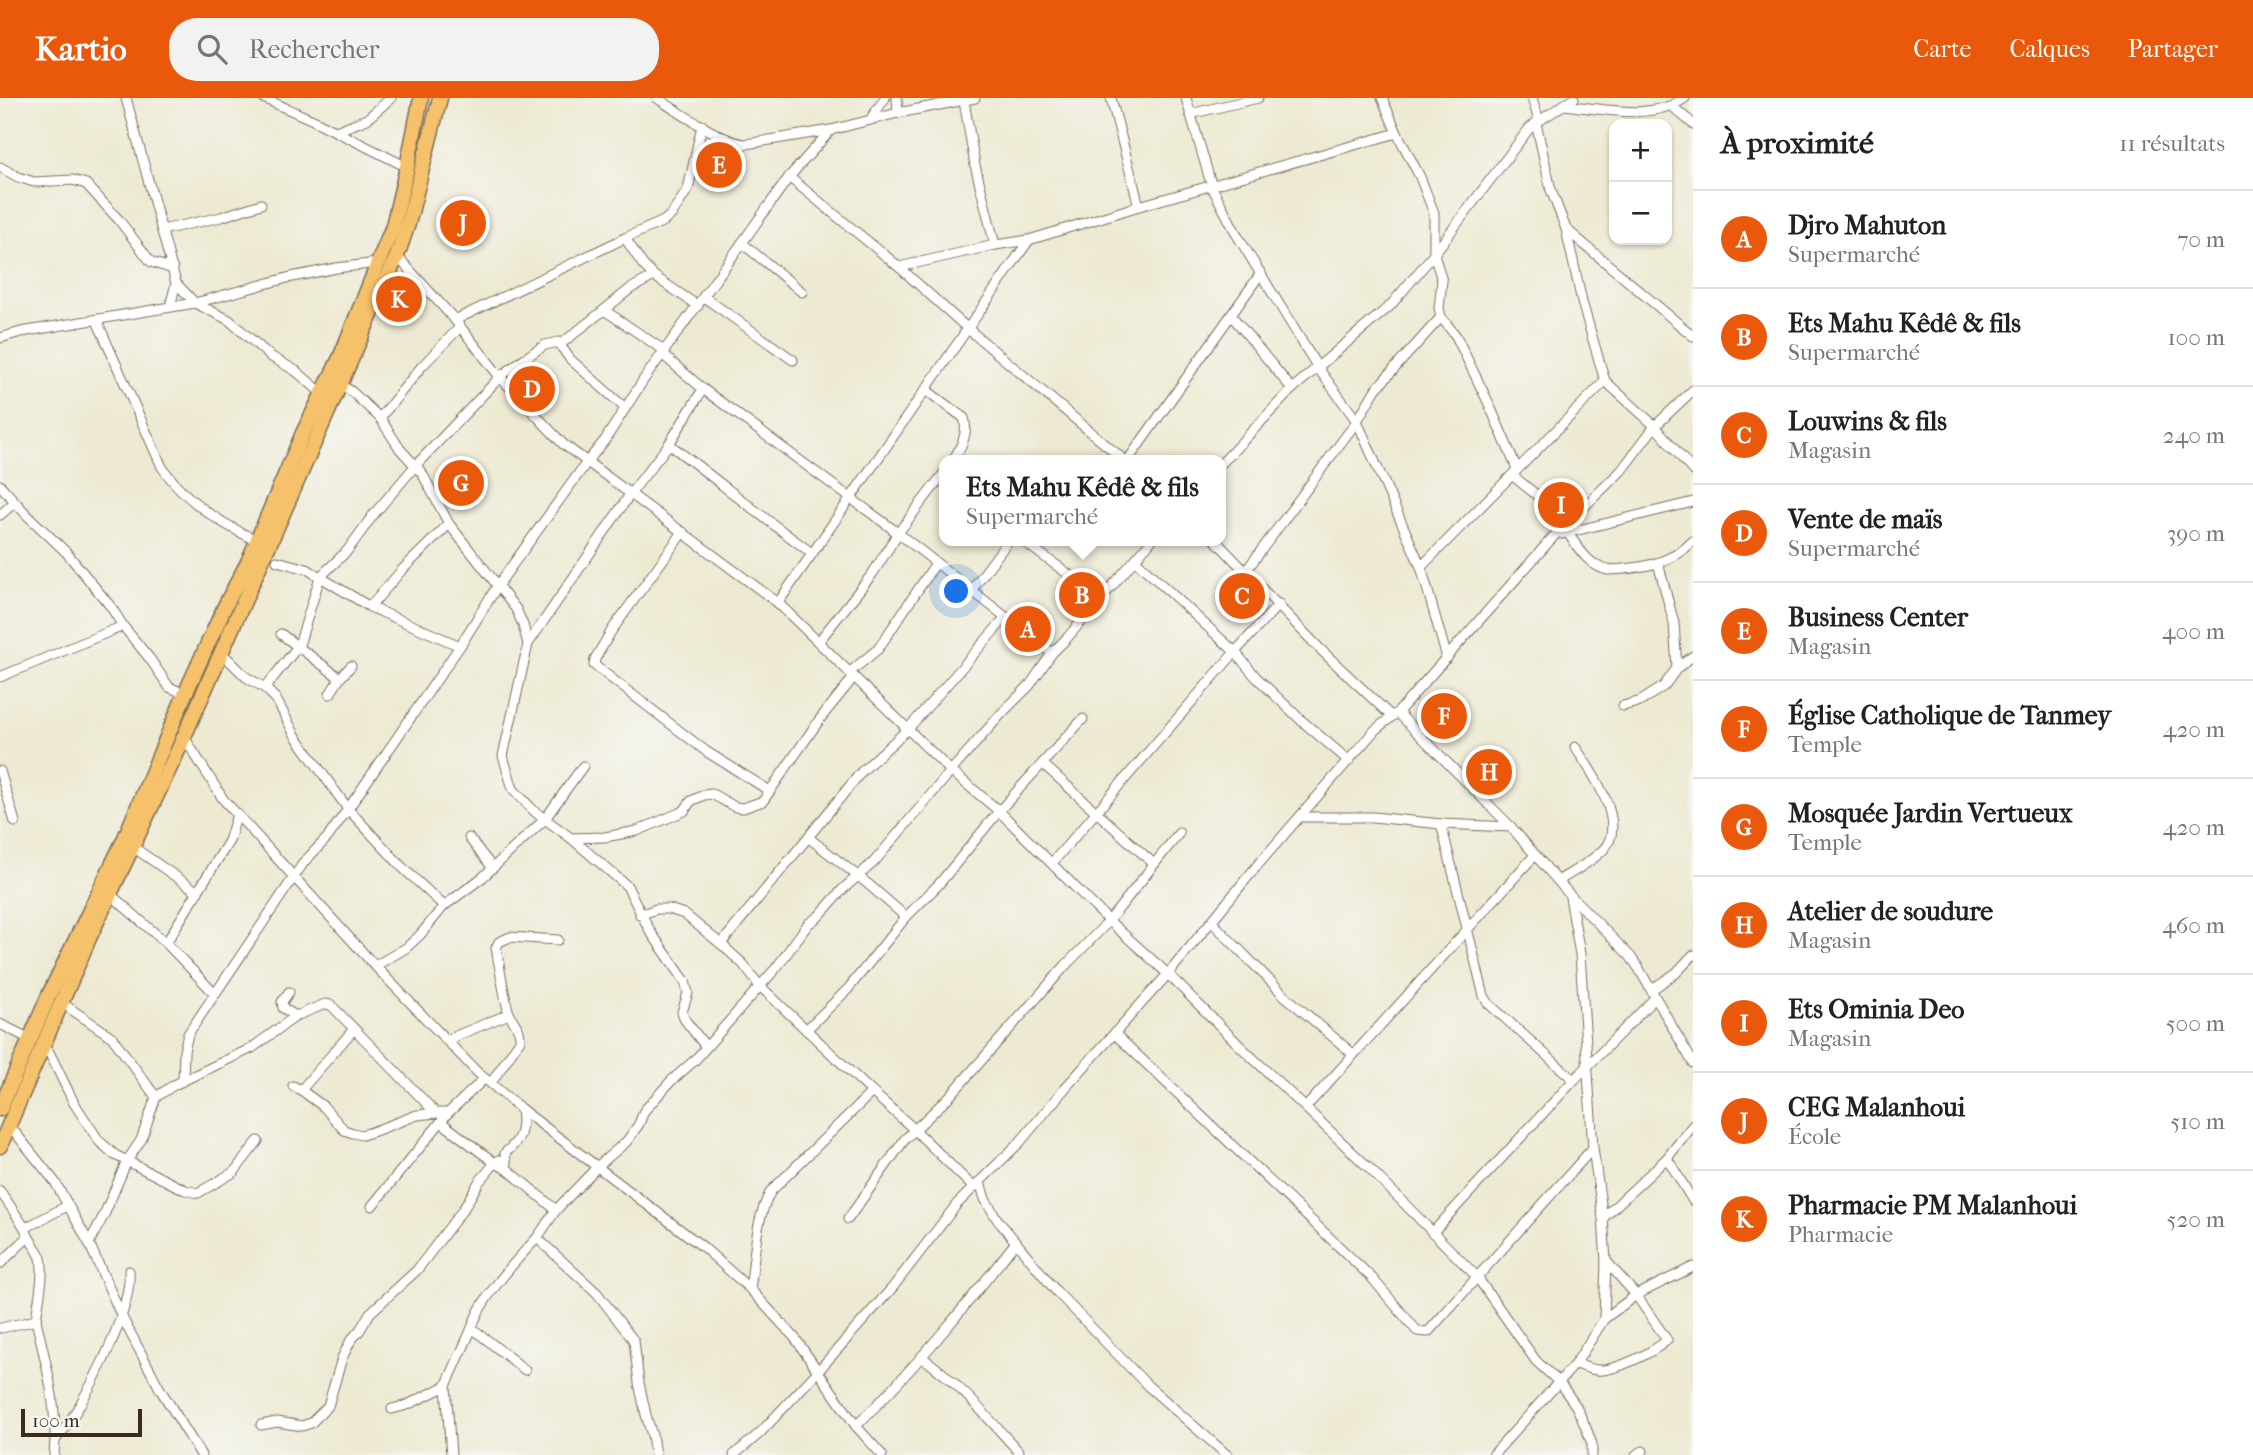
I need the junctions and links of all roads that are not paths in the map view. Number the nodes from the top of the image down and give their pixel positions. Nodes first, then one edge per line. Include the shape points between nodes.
1 (126, 98) edge
2 (263, 98) edge
3 (391, 98) edge
4 (421, 98) edge
5 (440, 98) edge
6 (657, 98) edge
7 (897, 98) edge
8 (975, 98) edge
9 (1111, 98) edge
10 (1186, 98) edge
11 (1258, 98) edge
12 (1382, 98) edge
13 (1532, 98) edge
14 (1574, 98) edge
15 (1685, 98) edge
16 (881, 100) edge
17 (964, 101) junction
18 (1564, 105) junction
19 (1673, 107) junction
20 (898, 113) junction
21 (1190, 114) junction
22 (870, 120) junction
23 (1537, 122) junction
24 (1693, 124) edge
25 (702, 125) junction
26 (831, 130) junction
27 (336, 131) junction
28 (1397, 133) junction
29 (0, 167) edge
30 (407, 167) junction
31 (789, 177) junction
32 (1212, 187) junction
33 (261, 204) dead end
34 (1139, 206) junction
35 (1566, 229) junction
36 (162, 230) junction
37 (625, 237) junction
38 (1029, 240) junction
39 (741, 243) junction
40 (995, 245) junction
41 (1434, 254) junction
42 (397, 256) junction
43 (377, 263) junction
44 (899, 267) junction
45 (173, 269) junction
46 (1261, 273) junction
47 (654, 276) junction
48 (176, 283) junction
49 (802, 292) dead end
50 (704, 297) junction
51 (195, 303) junction
52 (698, 306) junction
53 (170, 307) junction
54 (604, 310) junction
55 (1231, 315) junction
56 (1441, 317) junction
57 (97, 321) junction
58 (458, 323) junction
59 (967, 328) junction
60 (1693, 336) edge
61 (0, 338) edge
62 (561, 344) junction
63 (664, 353) junction
64 (793, 360) dead end
65 (1318, 368) junction
66 (500, 377) junction
67 (1605, 381) junction
68 (341, 385) junction
69 (703, 389) junction
70 (1292, 389) junction
71 (926, 390) junction
72 (1693, 390) edge
73 (323, 394) junction
74 (625, 408) junction
75 (380, 418) junction
76 (1357, 421) junction
77 (1655, 426) junction
78 (669, 443) junction
79 (956, 455) edge
80 (1120, 455) edge
81 (1130, 455) edge
82 (1226, 459) edge
83 (587, 462) junction
84 (416, 465) junction
85 (1693, 471) edge
86 (1515, 472) junction
87 (939, 480) edge
88 (0, 485) edge
89 (631, 492) junction
90 (851, 500) junction
91 (15, 502) junction
92 (1693, 502) edge
93 (0, 515) edge
94 (1569, 521) junction
95 (449, 524) junction
96 (684, 532) junction
97 (898, 533) junction
98 (1567, 533) junction
99 (1554, 536) junction
100 (258, 541) junction
101 (1693, 541) edge
102 (1004, 546) edge
103 (1030, 546) edge
104 (1147, 546) edge
105 (1221, 546) edge
106 (812, 553) junction
107 (1135, 560) junction
108 (277, 561) dead end
109 (936, 563) junction
110 (1658, 563) junction
111 (1421, 567) junction
112 (1246, 571) junction
113 (320, 577) junction
114 (498, 585) junction
115 (971, 591) junction
116 (1099, 601) junction
117 (778, 603) junction
118 (1279, 604) junction
119 (370, 607) junction
120 (1006, 617) junction
121 (123, 626) junction
122 (281, 634) dead end
123 (819, 641) junction
124 (528, 644) junction
125 (299, 645) junction
126 (460, 646) junction
127 (221, 652) junction
128 (1235, 652) junction
129 (1052, 653) junction
130 (1693, 656) edge
131 (1447, 658) junction
132 (351, 666) dead end
133 (1677, 668) junction
134 (852, 675) junction
135 (0, 677) edge
136 (340, 677) junction
137 (265, 688) junction
138 (185, 694) junction
139 (330, 694) dead end
140 (1623, 706) dead end
141 (1395, 713) junction
142 (1083, 719) dead end
143 (908, 729) junction
144 (184, 737) junction
145 (1575, 747) dead end
146 (1349, 761) junction
147 (1043, 764) junction
148 (583, 766) dead end
149 (0, 771) edge
150 (951, 771) junction
151 (770, 791) junction
152 (348, 809) junction
153 (999, 811) junction
154 (1097, 811) junction
155 (237, 814) junction
156 (1301, 817) junction
157 (545, 819) junction
158 (15, 822) dead end
159 (1441, 824) junction
160 (1511, 827) junction
161 (1179, 833) dead end
162 (469, 838) dead end
163 (571, 838) junction
164 (809, 838) junction
165 (133, 847) junction
166 (1535, 855) junction
167 (1052, 863) junction
168 (1154, 864) junction
169 (492, 867) junction
170 (294, 876) junction
171 (858, 876) junction
172 (1558, 881) junction
173 (198, 892) junction
174 (110, 894) junction
175 (1570, 895) junction
176 (444, 906) junction
177 (640, 915) junction
178 (906, 918) junction
179 (1109, 921) junction
180 (1212, 922) junction
181 (1466, 930) junction
182 (558, 940) dead end
183 (166, 943) junction
184 (721, 944) junction
185 (1693, 955) edge
186 (375, 966) junction
187 (1168, 974) junction
188 (760, 985) junction
189 (289, 992) dead end
190 (215, 994) junction
191 (1653, 994) junction
192 (62, 1003) junction
193 (509, 1014) junction
194 (296, 1016) junction
195 (0, 1024) edge
196 (354, 1029) junction
197 (806, 1030) junction
198 (1115, 1034) junction
199 (446, 1040) junction
200 (36, 1043) junction
201 (706, 1048) junction
202 (1353, 1054) junction
203 (1693, 1063) edge
204 (1587, 1067) junction
205 (1574, 1080) junction
206 (183, 1081) junction
207 (488, 1081) junction
208 (872, 1092) junction
209 (156, 1097) junction
210 (1306, 1107) junction
211 (0, 1109) edge
212 (521, 1109) junction
213 (438, 1118) junction
214 (9, 1125) junction
215 (1693, 1125) edge
216 (914, 1129) junction
217 (258, 1141) dead end
218 (0, 1146) edge
219 (1593, 1148) junction
220 (505, 1153) junction
221 (1668, 1158) junction
222 (127, 1161) junction
223 (495, 1163) junction
224 (598, 1166) junction
225 (507, 1169) junction
226 (976, 1185) junction
227 (0, 1191) edge
228 (1693, 1201) edge
229 (66, 1206) junction
230 (372, 1206) dead end
231 (556, 1210) junction
232 (1603, 1218) junction
233 (848, 1219) dead end
234 (26, 1233) junction
235 (1432, 1233) junction
236 (537, 1238) junction
237 (1017, 1242) junction
238 (89, 1243) junction
239 (1606, 1261) junction
240 (0, 1264) edge
241 (1693, 1267) edge
242 (129, 1271) dead end
243 (1477, 1277) junction
244 (750, 1289) junction
245 (1636, 1295) junction
246 (122, 1317) junction
247 (1604, 1319) junction
248 (36, 1320) junction
249 (1, 1328) edge
250 (472, 1328) junction
251 (923, 1358) junction
252 (1576, 1363) junction
253 (525, 1370) dead end
254 (819, 1370) junction
255 (1559, 1382) junction
256 (446, 1386) junction
257 (392, 1409) dead end
258 (261, 1425) dead end
259 (856, 1426) junction
260 (56, 1439) junction
261 (1019, 1452) dead end
262 (54, 1455) edge
263 (201, 1455) edge
264 (451, 1455) edge
265 (655, 1455) edge
266 (734, 1455) edge
267 (882, 1455) edge
268 (1227, 1455) edge
269 (1493, 1455) edge
270 (1592, 1455) edge

1 - 36 street
2 - 27 street
3 - 27 street via 367,119
4 - 30 main road
5 - 42 main road
6 - 25 street
7 - 20 street
8 - 17 street
9 - 34 street
10 - 21 street
11 - 21 street
12 - 28 street
13 - 23 street
14 - 18 street
15 - 19 street
16 - 22 street
17 - 20 street
17 - 40 street
18 - 19 street via 1633,112
18 - 23 street
19 - 24 street
20 - 22 street
21 - 32 street
22 - 26 street
23 - 35 street via 1551,190
23 - 41 street
25 - 26 street via 740,144
25 - 37 street via 683,200 655,227
26 - 31 street
27 - 30 street
28 - 32 street
28 - 41 street via 1434,213
29 - 45 street via 34,183 73,180 86,184 151,262
30 - 43 main road via 393,226
31 - 39 street
31 - 44 street
32 - 34 street
32 - 46 street
33 - 36 street
34 - 38 street
35 - 60 street
35 - 67 street
36 - 45 street
37 - 47 street
37 - 58 street
38 - 40 street
38 - 59 street
39 - 49 street
39 - 50 street
40 - 44 street
41 - 56 street via 1442,281
41 - 65 street via 1390,306
42 - 58 street
42 - 68 main road
43 - 51 street via 287,278
43 - 73 main road
44 - 59 street
45 - 48 street
46 - 55 street
46 - 65 street
47 - 52 street
47 - 54 street
48 - 51 street
48 - 53 street
50 - 52 street
50 - 64 street
51 - 53 street
51 - 73 street via 229,320
52 - 63 street
53 - 57 street
54 - 62 street
54 - 63 street
55 - 70 street
55 - 81 street
56 - 76 street via 1376,389
56 - 86 street via 1456,336
57 - 61 street
57 - 100 street via 169,477 197,505
58 - 66 street
58 - 75 street
59 - 71 street
59 - 80 street
62 - 66 street via 550,343
62 - 74 street via 570,359
63 - 69 street
63 - 74 street
65 - 70 street
65 - 76 street
66 - 83 street
66 - 84 street
67 - 77 street
67 - 86 street
68 - 75 street
68 - 127 main road
69 - 78 street
69 - 90 street
70 - 82 street
71 - 79 street via 964,418 964,438
71 - 90 street
72 - 77 street
73 - 100 main road
74 - 83 street
75 - 84 street
76 - 111 street
76 - 112 street
77 - 85 street
77 - 94 street via 1621,471
78 - 89 street
78 - 106 street
83 - 89 street
83 - 114 street
84 - 95 street
84 - 113 street via 347,551
86 - 94 street
86 - 111 street
87 - 97 street
88 - 91 street
89 - 96 street
89 - 124 street
90 - 97 street
90 - 106 street
91 - 93 street
91 - 121 street via 66,552
92 - 98 street
94 - 99 street
95 - 114 street
95 - 119 street
96 - 117 street
96 - 151 street via 611,631 594,664 707,752
97 - 109 street
97 - 123 street
98 - 99 street
98 - 110 street via 1601,569
99 - 131 street
100 - 138 main road
101 - 110 street
102 - 115 street
103 - 116 street
104 - 107 street
105 - 112 street
106 - 117 street
107 - 116 street
107 - 128 street
108 - 113 street
109 - 115 street
109 - 134 street via 878,649
110 - 133 street via 1674,623
111 - 131 street
112 - 118 street
113 - 119 street
113 - 125 street
114 - 124 street via 516,609
114 - 126 street
115 - 120 street
116 - 129 street
117 - 123 street
118 - 128 street
118 - 141 street via 1320,649
119 - 126 street
120 - 129 street
120 - 143 street
121 - 135 street
121 - 138 street via 169,687
122 - 125 street
123 - 134 street
124 - 157 street via 503,756 513,789
125 - 136 street
125 - 137 street
126 - 152 street
127 - 137 street via 246,677
127 - 144 main road
128 - 146 street via 1256,677
128 - 154 street
129 - 150 street via 1030,685
130 - 133 street
131 - 141 street
132 - 136 street
133 - 140 street via 1664,686
134 - 143 street
134 - 151 street
136 - 139 street
137 - 152 street
138 - 200 main road
141 - 146 street
141 - 160 street
142 - 147 street
143 - 150 street
143 - 164 street via 862,771
144 - 155 street
144 - 165 main road
145 - 172 street via 1606,798 1610,831 1602,850
146 - 156 street
147 - 153 street
147 - 154 street
148 - 157 street
149 - 158 street
150 - 153 street
150 - 171 street
151 - 163 street via 763,801 743,808 705,794 684,811 637,831
152 - 170 street
152 - 176 street
153 - 167 street
153 - 178 street
154 - 167 street
154 - 168 street
155 - 170 street
155 - 173 street via 229,841
156 - 159 street via 1373,817
156 - 180 street
157 - 163 street
157 - 169 street
159 - 160 street
159 - 181 street
160 - 166 street
161 - 168 street
162 - 169 street
163 - 177 street via 627,886
164 - 171 street
164 - 184 street
165 - 173 street
165 - 174 main road
166 - 172 street
166 - 181 street
167 - 179 street
168 - 179 street
169 - 176 street
170 - 186 street
170 - 190 street
171 - 178 street
171 - 188 street via 808,924
172 - 175 street
173 - 183 street
174 - 183 street
174 - 192 main road
175 - 191 street via 1639,967
175 - 204 street via 1580,954
176 - 186 street via 406,948
177 - 184 street via 656,909 684,914
177 - 201 street via 685,981 688,993 682,1012
178 - 197 street via 848,989
179 - 187 street
179 - 216 street via 949,1097
180 - 187 street
180 - 202 street via 1285,996
181 - 202 street
181 - 205 street via 1489,1004
182 - 193 street via 510,937 499,942 496,948
183 - 190 street
184 - 188 street
185 - 191 street
186 - 199 street
187 - 198 street
187 - 210 street
188 - 197 street
188 - 201 street
189 - 194 street via 282,1002
190 - 206 street via 188,1034
191 - 203 street
191 - 204 street
192 - 200 main road
192 - 209 street via 112,1037
193 - 199 street
193 - 207 street via 521,1031 520,1040
194 - 196 street via 325,1003
194 - 206 street via 252,1048
195 - 200 street
196 - 213 street
196 - 213 street via 297,1088 324,1107 344,1130 362,1135 417,1115
197 - 208 street
198 - 226 street
198 - 243 street via 1372,1278 1417,1331 1427,1332
199 - 207 street
200 - 211 main road
200 - 214 main road
200 - 222 street via 49,1052 99,1141
201 - 224 street via 644,1111 626,1141
202 - 210 street
204 - 205 street
204 - 219 street
205 - 235 street
206 - 209 street
207 - 212 street
207 - 213 street
208 - 216 street
208 - 244 street via 771,1191 761,1216
209 - 222 street via 141,1140
210 - 235 street
212 - 220 street via 522,1134
212 - 224 street
213 - 223 street
213 - 230 street
214 - 218 main road
214 - 229 street via 55,1182
215 - 221 street
216 - 226 street
216 - 233 street
217 - 222 street via 234,1172 198,1193
219 - 232 street
219 - 243 street
220 - 223 street
220 - 225 street
221 - 228 street
221 - 232 street
222 - 238 street
223 - 225 street
223 - 258 street via 417,1270 370,1313 351,1339 328,1406 302,1426
224 - 231 street
224 - 244 street
225 - 231 street
226 - 237 street
226 - 254 street
227 - 234 street
229 - 234 street
229 - 238 street
231 - 236 street
232 - 239 street
234 - 240 street
234 - 248 street via 42,1266
235 - 243 street
236 - 250 street via 488,1299
236 - 265 street via 597,1293 634,1341
237 - 251 street
237 - 268 street via 1111,1350
238 - 246 street
239 - 245 street
239 - 247 street
241 - 245 street
242 - 246 street
243 - 255 street via 1536,1361
244 - 254 street
245 - 247 street
245 - 252 street via 1667,1340 1600,1371
246 - 260 street via 90,1386
246 - 263 street
247 - 252 street
248 - 249 street
248 - 260 street
250 - 253 street
250 - 256 street
251 - 259 street
251 - 261 street via 967,1395
252 - 255 street
254 - 259 street
254 - 266 street
255 - 269 street
255 - 270 street via 1586,1428
256 - 257 street
256 - 264 street
259 - 267 street
260 - 262 street

